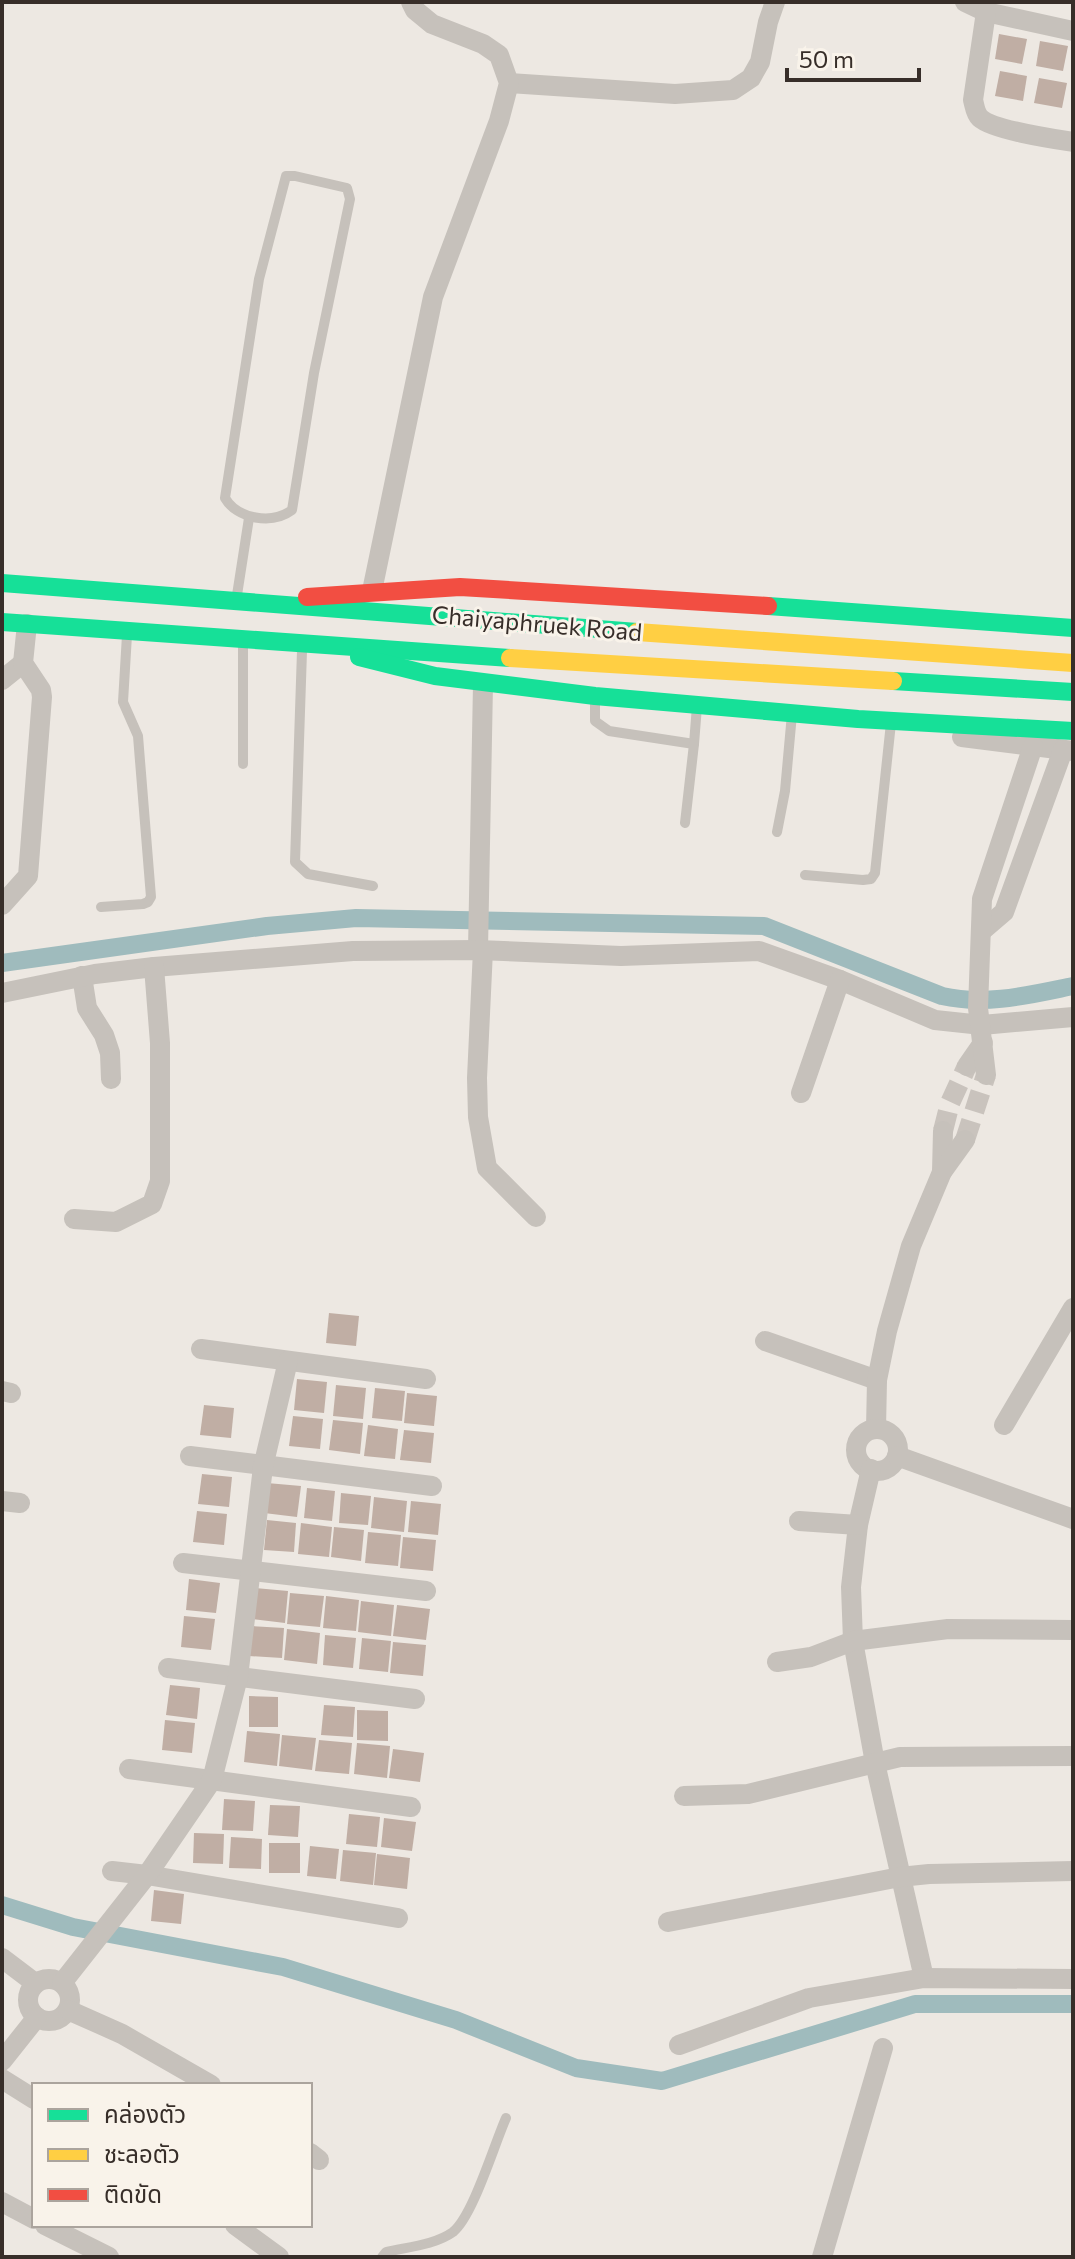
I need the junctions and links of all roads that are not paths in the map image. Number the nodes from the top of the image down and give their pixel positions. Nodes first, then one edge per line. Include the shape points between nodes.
1 (411, 2) edge
2 (775, 2) edge
3 (965, 2) edge
4 (986, 12) junction
5 (1073, 31) edge
6 (509, 83) junction
7 (1073, 142) edge
8 (249, 518) junction
9 (2, 583) edge
10 (372, 591) junction
11 (237, 599) junction
12 (258, 601) junction
13 (2, 622) edge
14 (27, 624) junction
15 (1073, 628) edge
16 (127, 633) junction
17 (243, 640) junction
18 (311, 645) junction
19 (23, 663) junction
20 (1073, 663) edge
21 (2, 680) edge
22 (483, 684) junction
23 (1073, 692) edge
24 (595, 696) junction
25 (697, 704) junction
26 (792, 712) junction
27 (858, 719) joint
28 (891, 724) junction
29 (1073, 731) edge
30 (694, 744) junction
31 (1033, 746) junction
32 (1068, 750) edge
33 (243, 764) dead end
34 (685, 823) dead end
35 (777, 832) dead end
36 (805, 875) dead end
37 (373, 886) dead end
38 (2, 905) edge
39 (101, 907) dead end
40 (983, 930) junction
41 (480, 947) junction
42 (154, 967) junction
43 (82, 976) junction
44 (840, 980) junction
45 (2, 993) edge
46 (1073, 1017) edge
47 (981, 1025) junction
48 (967, 1066) tunnel mouth
49 (986, 1075) tunnel mouth
50 (111, 1079) dead end
51 (801, 1093) dead end
52 (943, 1131) tunnel mouth
53 (965, 1140) tunnel mouth
54 (942, 1172) junction
55 (536, 1217) dead end
56 (74, 1219) dead end
57 (1073, 1308) edge
58 (765, 1341) dead end
59 (201, 1349) dead end
60 (288, 1361) junction
61 (426, 1379) dead end
62 (877, 1380) junction
63 (1004, 1425) dead end
64 (876, 1429) junction
65 (190, 1456) dead end
66 (897, 1456) junction
67 (263, 1467) junction
68 (871, 1469) junction
69 (432, 1486) dead end
70 (1073, 1519) edge
71 (799, 1521) dead end
72 (858, 1525) junction
73 (183, 1563) dead end
74 (251, 1571) junction
75 (426, 1591) dead end
76 (1073, 1630) edge
77 (853, 1641) junction
78 (777, 1662) dead end
79 (168, 1668) dead end
80 (238, 1677) junction
81 (415, 1699) dead end
82 (1073, 1756) edge
83 (875, 1763) junction
84 (129, 1769) dead end
85 (212, 1780) junction
86 (684, 1796) dead end
87 (411, 1807) dead end
88 (112, 1871) dead end
89 (1073, 1871) edge
90 (147, 1875) junction
91 (900, 1877) junction
92 (398, 1918) dead end
93 (668, 1922) dead end
94 (2, 1958) edge
95 (924, 1978) junction
96 (1073, 1979) edge
97 (35, 1983) junction
98 (62, 1983) junction
99 (68, 2010) junction
100 (37, 2017) junction
101 (679, 2045) dead end
102 (883, 2048) dead end
103 (2, 2061) edge
104 (180, 2077) edge
105 (2, 2079) edge
106 (203, 2083) edge
107 (32, 2098) edge
108 (506, 2118) dead end
109 (2, 2202) edge
110 (32, 2218) edge
111 (49, 2227) edge
112 (238, 2227) edge
113 (109, 2257) edge
114 (279, 2257) edge
115 (382, 2257) edge
116 (822, 2257) edge

1 - 6 street via 432,24 499,55
2 - 6 street via 760,62 751,78 733,90 675,94
3 - 4 street
4 - 5 street
4 - 7 street via 973,100 977,114 985,122
6 - 10 street via 433,297
8 - 8 lane via 225,498 259,279 283,178 295,176 347,188 350,199 292,510
8 - 11 lane
9 - 11 main road, Chaiyaphruek Road
10 - 12 main road
10 - 15 main road via 549,590
11 - 12 main road, Chaiyaphruek Road
12 - 20 main road, Chaiyaphruek Road
13 - 14 main road, Chaiyaphruek Road
14 - 16 main road, Chaiyaphruek Road
14 - 19 street
16 - 17 main road, Chaiyaphruek Road
16 - 39 lane via 123,702 138,736 151,897 143,904
17 - 18 main road, Chaiyaphruek Road
17 - 33 lane
18 - 22 main road
18 - 23 main road, Chaiyaphruek Road
18 - 37 lane via 295,862 308,874
19 - 21 street
19 - 38 street via 42,697 28,876
22 - 24 main road
22 - 41 street
24 - 25 main road
24 - 30 lane via 595,721 601,728
25 - 26 main road
25 - 30 lane
26 - 27 main road
26 - 35 lane
27 - 28 street
28 - 29 main road
28 - 31 street
28 - 36 lane via 875,873 863,880
30 - 34 lane
31 - 32 street
31 - 40 street via 982,899
32 - 40 street via 1004,912
40 - 47 street
41 - 42 street
41 - 44 street via 621,956 759,951
41 - 55 street via 478,1117 487,1168
42 - 43 street
42 - 56 street via 160,1181 152,1204 116,1222
43 - 45 street
43 - 50 street via 87,1008 110,1053
44 - 47 street via 935,1020
44 - 51 street
46 - 47 street
47 - 48 street
47 - 49 street
52 - 54 street
53 - 54 street
54 - 62 street via 911,1246
57 - 63 street
58 - 62 street
59 - 60 street
60 - 61 street
60 - 67 street
62 - 64 street
64 - 66 street via 894,1437
64 - 68 street via 863,1434 857,1447 860,1461
65 - 67 street
66 - 68 street via 890,1467
66 - 70 street
67 - 69 street
67 - 74 street
68 - 72 street
71 - 72 street
72 - 77 street via 851,1587
73 - 74 street
74 - 75 street
74 - 80 street
76 - 77 street via 948,1629
77 - 78 street via 811,1657
77 - 83 street
79 - 80 street
80 - 81 street
80 - 85 street
82 - 83 street via 900,1757
83 - 86 street via 748,1794
83 - 91 street
84 - 85 street
85 - 87 street
85 - 90 street
88 - 90 street
89 - 91 street
90 - 92 street
90 - 98 street
91 - 93 street
91 - 95 street
94 - 97 street
95 - 96 street
95 - 101 street via 809,1998
97 - 98 street
97 - 100 street via 28,2001
98 - 99 street via 70,1996
99 - 100 street via 57,2020
99 - 104 street via 122,2034
100 - 103 street
102 - 116 street
104 - 106 street
105 - 107 street
108 - 115 lane via 465,2220 451,2233
109 - 110 street
111 - 113 street
112 - 114 street

